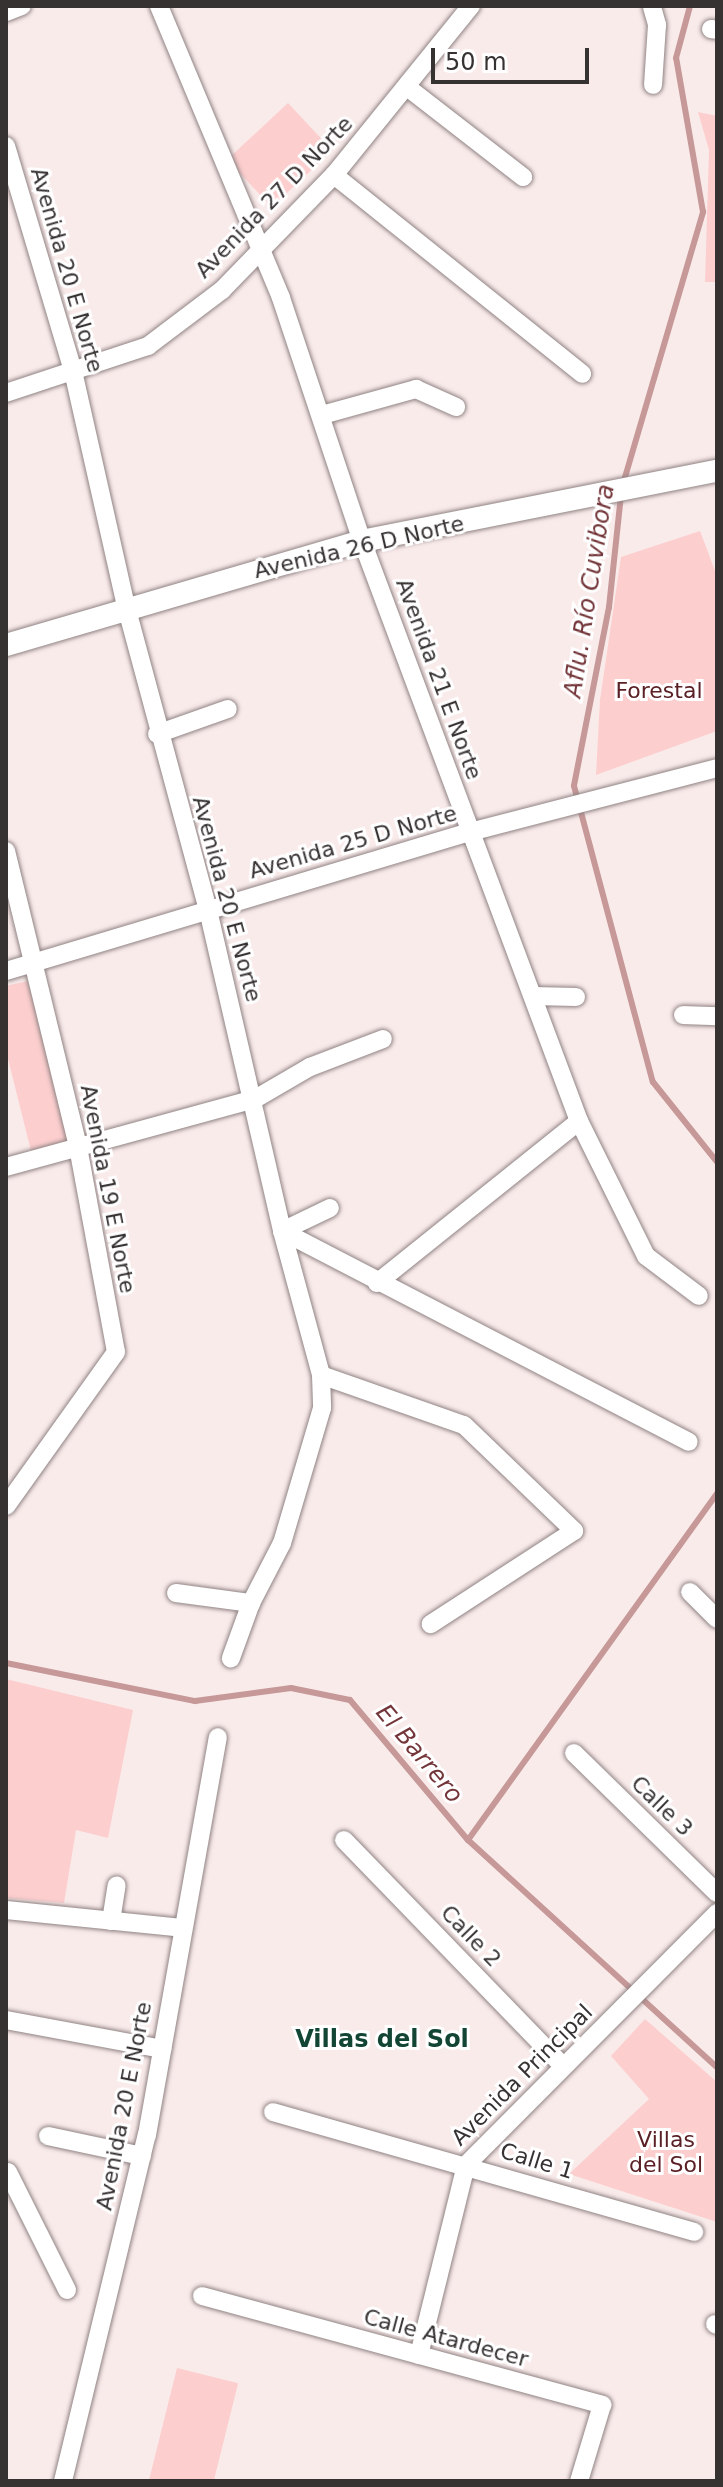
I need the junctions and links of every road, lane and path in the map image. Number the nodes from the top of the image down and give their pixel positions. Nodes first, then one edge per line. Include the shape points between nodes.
1 (22, 6) edge
2 (159, 6) edge
3 (471, 6) edge
4 (652, 7) edge
5 (6, 12) edge
6 (653, 85) dead end
7 (407, 87) junction
8 (6, 146) edge
9 (334, 175) junction
10 (523, 177) dead end
11 (262, 248) junction
12 (73, 371) junction
13 (582, 374) dead end
14 (6, 393) edge
15 (456, 407) dead end
16 (322, 415) junction
17 (717, 471) edge
18 (362, 541) junction
19 (126, 606) junction
20 (6, 645) edge
21 (228, 709) dead end
22 (157, 734) junction
23 (717, 768) edge
24 (470, 832) junction
25 (6, 851) edge
26 (208, 910) junction
27 (34, 963) junction
28 (6, 971) edge
29 (533, 996) junction
30 (576, 997) dead end
31 (683, 1015) dead end
32 (717, 1016) edge
33 (383, 1039) dead end
34 (255, 1099) junction
35 (579, 1121) junction
36 (78, 1147) junction
37 (6, 1167) edge
38 (330, 1208) dead end
39 (282, 1231) junction
40 (377, 1283) junction
41 (699, 1296) dead end
42 (321, 1375) junction
43 (689, 1442) dead end
44 (6, 1506) edge
45 (690, 1592) dead end
46 (176, 1593) dead end
47 (251, 1603) junction
48 (717, 1619) edge
49 (431, 1624) dead end
50 (231, 1658) dead end
51 (218, 1737) dead end
52 (574, 1753) dead end
53 (344, 1840) dead end
54 (117, 1885) dead end
55 (717, 1893) edge
56 (6, 1910) edge
57 (717, 1913) edge
58 (111, 1921) junction
59 (182, 1928) junction
60 (6, 2020) edge
61 (162, 2049) junction
62 (563, 2066) junction
63 (273, 2112) dead end
64 (48, 2136) dead end
65 (142, 2156) junction
66 (466, 2165) junction
67 (8, 2172) dead end
68 (694, 2232) dead end
69 (67, 2290) dead end
70 (202, 2296) dead end
71 (419, 2355) junction
72 (63, 2481) edge
73 (579, 2481) edge

1 - 5 street
2 - 11 street, Avenida 21 E Norte
3 - 7 street, Avenida 27 D Norte
4 - 6 street via 657,25
7 - 9 street, Avenida 27 D Norte
7 - 10 street
8 - 12 street, Avenida 20 E Norte
9 - 11 street, Avenida 27 D Norte
9 - 13 street
11 - 12 street, Avenida 27 D Norte via 171,331 119,359
11 - 16 street, Avenida 21 E Norte
12 - 14 street, Avenida 27 D Norte
12 - 19 street, Avenida 20 E Norte
15 - 16 street via 416,389
16 - 18 street, Avenida 21 E Norte
17 - 18 street, Avenida 26 D Norte
18 - 19 street, Avenida 26 D Norte
18 - 24 street, Avenida 21 E Norte
19 - 20 street, Avenida 26 D Norte
19 - 22 street, Avenida 20 E Norte
21 - 22 street
22 - 26 street, Avenida 20 E Norte
23 - 24 street, Avenida 25 D Norte
24 - 26 street, Avenida 25 D Norte
24 - 29 street, Avenida 21 E Norte
25 - 27 street, Avenida 19 E Norte
26 - 27 street, Avenida 25 D Norte
26 - 34 street, Avenida 20 E Norte
27 - 28 street, Avenida 25 D Norte
27 - 36 street, Avenida 19 E Norte
29 - 30 street
29 - 35 street, Avenida 21 E Norte
31 - 32 street
33 - 34 street via 310,1067
34 - 36 street
34 - 39 street, Avenida 20 E Norte
35 - 40 street
35 - 41 street, Avenida 21 E Norte via 646,1256
36 - 37 street
36 - 44 street, Avenida 19 E Norte via 116,1352
38 - 39 street
39 - 40 street
39 - 42 street, Avenida 20 E Norte
40 - 43 street
42 - 47 street, Avenida 20 E Norte via 322,1408 282,1543
42 - 49 street via 464,1425 574,1531
45 - 48 street
46 - 47 street
47 - 50 street, Avenida 20 E Norte
51 - 59 street, Avenida 20 E Norte
52 - 55 street, Calle 3
53 - 62 street, Calle 2
54 - 58 street
56 - 58 street
57 - 62 street, Avenida Principal
58 - 59 street
59 - 61 street, Avenida 20 E Norte
60 - 61 street
61 - 65 street, Avenida 20 E Norte
62 - 66 street, Avenida Principal
63 - 66 street, Calle 1
64 - 65 street
65 - 72 street, Avenida 20 E Norte via 106,2296 95,2368
66 - 68 street, Calle 1
66 - 71 street, Avenida Principal
67 - 69 street
70 - 71 street, Calle Atardecer
71 - 73 street, Calle Atardecer via 602,2405

